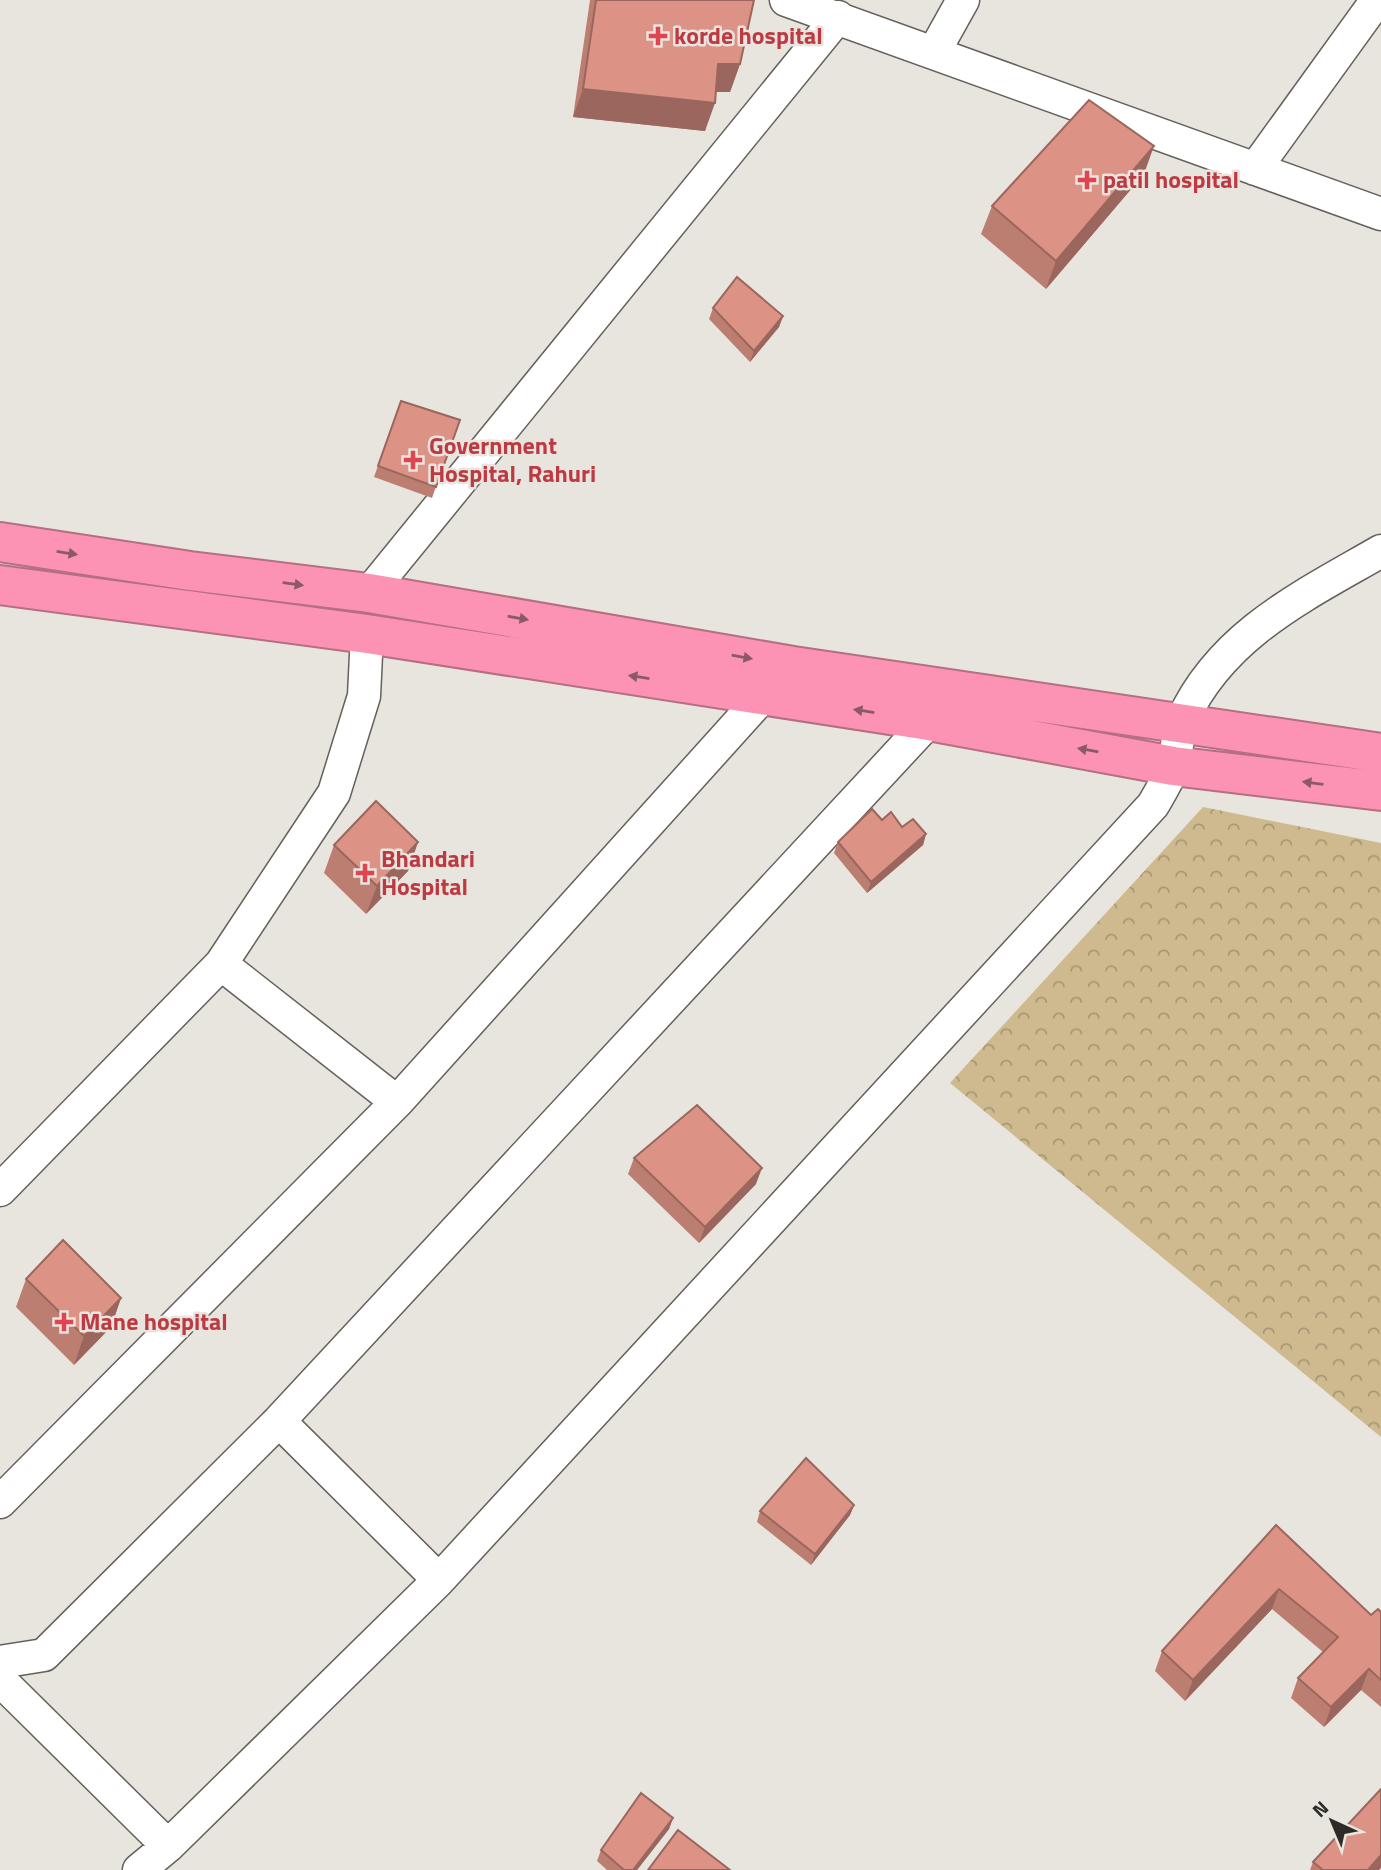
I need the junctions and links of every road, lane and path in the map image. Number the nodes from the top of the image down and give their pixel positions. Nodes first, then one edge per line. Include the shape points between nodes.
1 (786, 0) edge
2 (963, 0) edge
3 (1377, 0) edge
4 (838, 18) junction
5 (934, 52) junction
6 (1255, 169) junction
7 (1381, 214) edge
8 (0, 542) edge
9 (1381, 551) edge
10 (0, 585) edge
11 (369, 593) junction
12 (367, 634) junction
13 (763, 696) junction
14 (929, 721) junction
15 (1181, 722) junction
16 (1381, 753) edge
17 (1173, 766) junction
18 (1381, 791) edge
19 (220, 964) junction
20 (397, 1102) junction
21 (0, 1190) edge
22 (279, 1422) junction
23 (0, 1502) edge
24 (439, 1580) junction
25 (0, 1662) edge
26 (0, 1681) edge
27 (168, 1846) junction
28 (139, 1870) edge

1 - 4 street
2 - 5 street
3 - 6 street
4 - 5 street
4 - 11 street
5 - 6 street
6 - 7 street
8 -> 11 highway
9 - 15 street via 1265,621 1200,687
10 - 12 highway
11 -> 15 highway via 793,666
13 -> 12 highway
12 - 19 street via 364,696 334,793
14 -> 13 highway
13 - 20 street
17 -> 14 highway
14 - 22 street
15 - 16 highway
15 - 17 street
18 -> 17 highway
17 - 24 street via 1153,805
19 - 20 street
19 - 21 street
20 - 23 street
22 - 24 street
22 - 25 street via 44,1655
24 - 27 street
26 - 27 street
27 - 28 street

